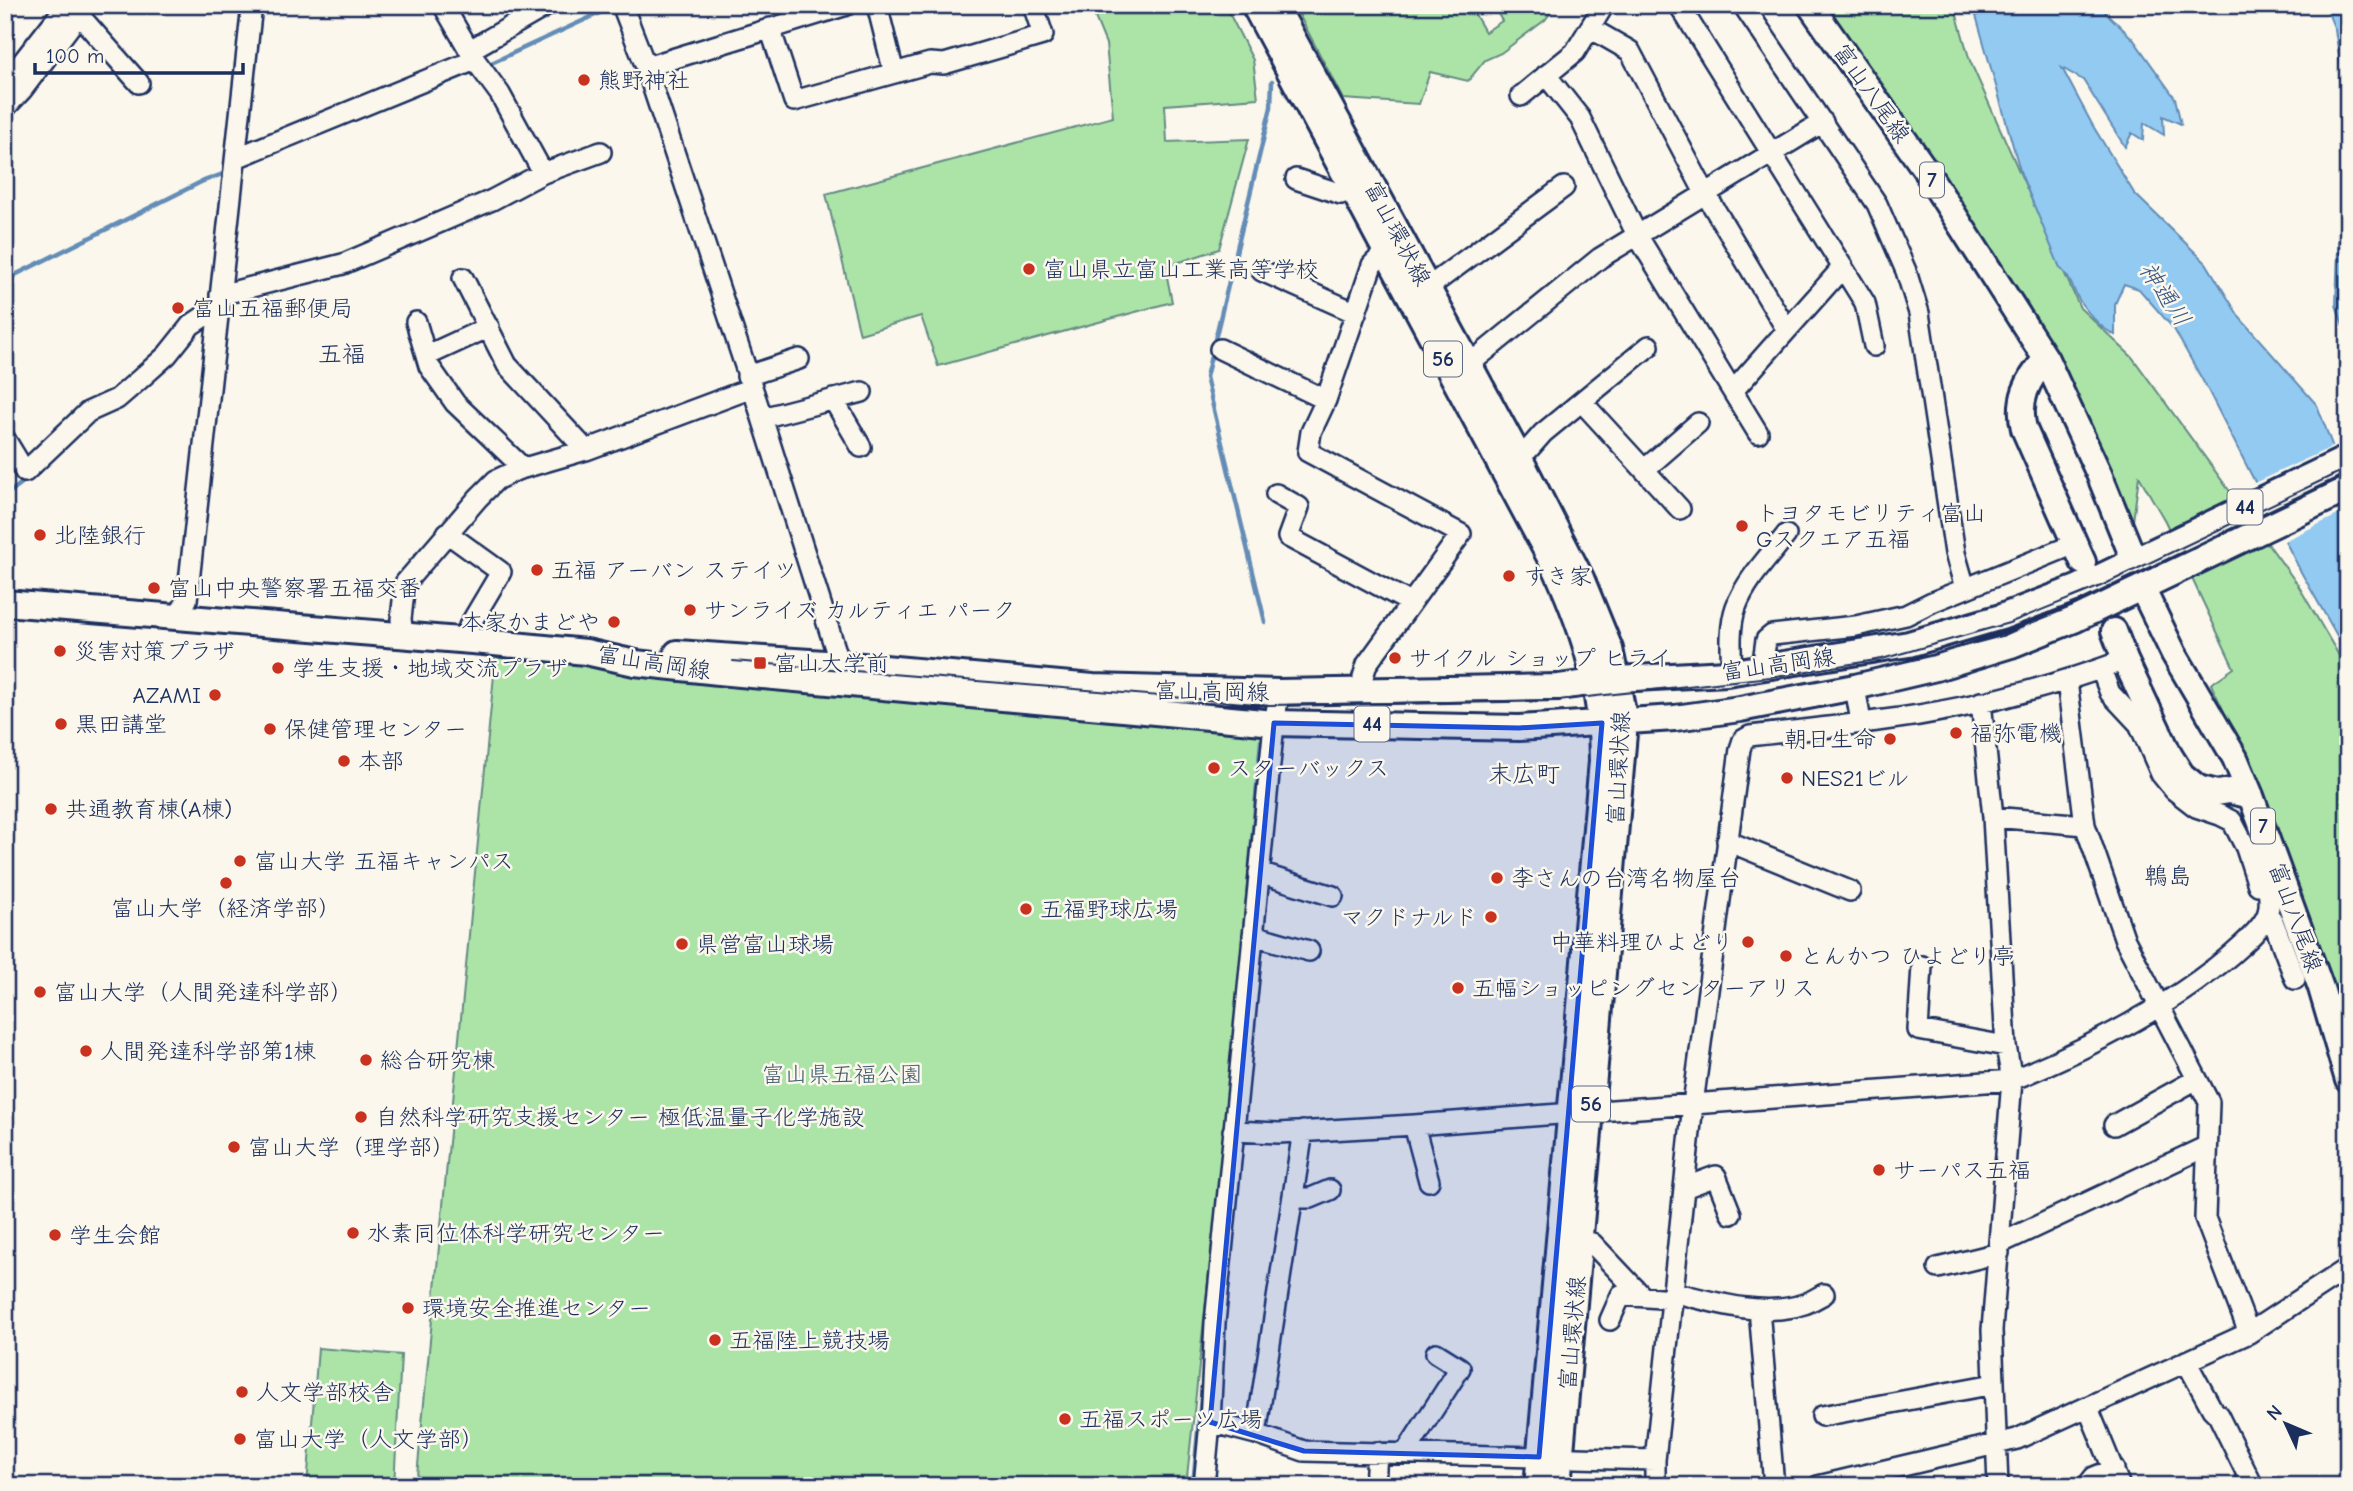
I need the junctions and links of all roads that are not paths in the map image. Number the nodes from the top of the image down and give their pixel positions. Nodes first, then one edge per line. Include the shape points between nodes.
1 (252, 5) edge
2 (443, 5) edge
3 (548, 5) edge
4 (622, 5) edge
5 (847, 5) edge
6 (877, 5) edge
7 (1033, 5) edge
8 (1254, 5) edge
9 (1275, 5) edge
10 (1604, 5) edge
11 (1679, 5) edge
12 (1744, 5) edge
13 (1810, 5) edge
14 (77, 8) edge
15 (792, 13) edge
16 (771, 28) junction
17 (1590, 28) junction
18 (472, 55) junction
19 (646, 67) junction
20 (894, 73) junction
21 (1546, 75) junction
22 (139, 83) dead end
23 (5, 85) edge
24 (1521, 96) dead end
25 (5, 108) edge
26 (1823, 122) junction
27 (601, 152) dead end
28 (1773, 154) junction
29 (236, 158) junction
30 (543, 173) junction
31 (1296, 179) dead end
32 (1564, 187) dead end
33 (1353, 190) junction
34 (1706, 193) junction
35 (1637, 235) junction
36 (1395, 247) junction
37 (1843, 267) junction
38 (1262, 271) dead end
39 (463, 278) dead end
40 (1418, 291) junction
41 (220, 295) junction
42 (1356, 313) junction
43 (218, 316) junction
44 (416, 322) dead end
45 (489, 327) junction
46 (1787, 330) junction
47 (1649, 346) dead end
48 (1874, 346) dead end
49 (1220, 349) dead end
50 (426, 356) junction
51 (799, 359) dead end
52 (2046, 359) junction
53 (1459, 368) junction
54 (749, 382) junction
55 (1733, 391) junction
56 (862, 392) dead end
57 (833, 399) junction
58 (1326, 400) junction
59 (1582, 402) junction
60 (762, 418) junction
61 (1698, 423) dead end
62 (1758, 433) dead end
63 (5, 439) edge
64 (861, 447) dead end
65 (586, 450) junction
66 (2348, 458) edge
67 (1508, 459) junction
68 (523, 468) junction
69 (1644, 470) junction
70 (2348, 489) edge
71 (1276, 494) dead end
72 (1680, 509) dead end
73 (447, 533) junction
74 (1786, 534) dead end
75 (2079, 553) joint
76 (2138, 558) junction
77 (2147, 585) junction
78 (1965, 588) junction
79 (5, 603) edge
80 (1411, 603) junction
81 (177, 618) junction
82 (2114, 631) dead end
83 (402, 635) junction
84 (475, 641) junction
85 (586, 652) junction
86 (2125, 660) junction
87 (840, 664) junction
88 (2101, 668) junction
89 (1762, 669) junction
90 (1732, 672) junction
91 (1606, 680) junction
92 (2067, 681) junction
93 (1855, 687) junction
94 (1279, 692) junction
95 (1362, 692) junction
96 (1981, 702) junction
97 (1861, 722) junction
98 (1274, 723) junction
99 (1613, 723) junction
100 (2251, 796) junction
101 (1993, 817) junction
102 (2085, 825) junction
103 (2263, 828) junction
104 (1727, 841) junction
105 (1259, 873) junction
106 (1850, 891) dead end
107 (1333, 896) dead end
108 (2268, 909) junction
109 (1253, 936) junction
110 (1309, 951) dead end
111 (1922, 966) dead end
112 (2295, 979) dead end
113 (2159, 1007) junction
114 (2006, 1046) junction
115 (2197, 1079) junction
116 (2012, 1080) junction
117 (2348, 1080) edge
118 (1693, 1104) junction
119 (1580, 1113) junction
120 (1414, 1125) junction
121 (2114, 1125) dead end
122 (1233, 1131) junction
123 (1303, 1131) junction
124 (2207, 1146) junction
125 (1429, 1181) dead end
126 (1684, 1188) junction
127 (1330, 1190) dead end
128 (1293, 1198) junction
129 (1731, 1214) dead end
130 (1580, 1241) junction
131 (1999, 1248) junction
132 (1938, 1268) dead end
133 (2348, 1268) edge
134 (1824, 1294) dead end
135 (1642, 1295) junction
136 (1673, 1295) junction
137 (1759, 1309) junction
138 (1610, 1320) dead end
139 (2249, 1333) junction
140 (1436, 1353) dead end
141 (2186, 1361) junction
142 (1994, 1384) junction
143 (2088, 1408) junction
144 (1822, 1416) dead end
145 (1210, 1422) junction
146 (1256, 1434) junction
147 (1995, 1446) junction
148 (1377, 1452) junction
149 (1406, 1452) junction
150 (1550, 1457) junction
151 (1655, 1460) junction
152 (2117, 1477) edge
153 (1824, 1485) edge
154 (1204, 1486) edge
155 (1375, 1486) edge
156 (1537, 1486) edge
157 (1558, 1486) edge
158 (1654, 1486) edge
159 (1774, 1486) edge
160 (1998, 1486) edge
161 (2087, 1486) edge
162 (2253, 1486) edge

1 - 29 street
2 - 18 street
3 - 18 street
4 - 19 street
5 - 15 street
6 - 20 street
7 - 20 street via 1043,34 944,64
8 - 33 main road, 富山環状線 / 56
9 - 36 main road, 富山環状線 / 56
10 - 17 street
11 - 28 street
12 - 26 street
13 - 52 main road, 富山八尾線 / 7 via 1924,169
14 - 22 street
14 - 23 street
14 - 25 street
15 - 16 street
16 - 19 street
16 - 20 street via 794,101
17 - 21 street via 1575,52
17 - 34 street via 1630,51
18 - 29 street
18 - 30 street
19 - 54 street
21 - 24 street
21 - 35 street via 1580,118
26 - 28 street
26 - 78 street via 1877,204 1919,313 1955,553
27 - 30 street
28 - 34 street
28 - 37 street
29 - 41 street
30 - 41 street via 343,264
31 - 33 street via 1341,194
32 - 40 street
33 - 36 main road, 富山環状線 / 56
34 - 35 street
34 - 46 street
35 - 53 street via 1600,258
35 - 55 street
36 - 40 main road, 富山環状線 / 56
36 - 42 street via 1372,265
37 - 46 street
37 - 48 street via 1865,303
38 - 42 street
39 - 45 street
40 - 53 main road, 富山環状線 / 56
41 - 43 street
42 - 58 street
43 - 63 street via 206,315 191,325 139,380 117,399 88,412 25,472
43 - 81 street via 187,600
44 - 50 street
45 - 50 street
45 - 65 street via 507,365
46 - 55 street
47 - 59 street
49 - 58 street
50 - 68 street via 454,402
51 - 54 street
52 - 75 main road via 2025,388 2021,415
52 - 76 main road, 富山八尾線 / 7
53 - 67 main road, 富山環状線 / 56
54 - 60 street
54 - 65 street
55 - 62 street
56 - 57 street
57 - 60 street
57 - 64 street
58 - 80 street via 1311,432 1308,453 1461,534
59 - 67 street via 1528,450
59 - 69 street
60 - 87 street
61 - 69 street
65 - 68 street
66 - 76 main road, 富山高岡線 / 44
67 - 91 main road, 富山環状線 / 56 via 1581,578 1611,649
68 - 73 street via 496,480
69 - 72 street
70 - 77 main road, 富山高岡線 / 44
71 - 80 street via 1300,507 1289,537
73 - 83 street via 405,583
73 - 84 street via 500,572 469,626
74 - 90 street via 1735,609
75 - 78 street
76 - 89 main road, 富山高岡線 / 44 via 2001,617 1909,644
77 - 93 main road, 富山高岡線 / 44 via 2011,645
77 - 100 main road, 富山八尾線 / 7 via 2175,654 2235,758
78 - 89 street via 1889,620 1772,635 1766,640
79 - 81 main road, 44
80 - 95 street via 1367,664
81 - 83 main road, 44
82 - 86 main road, 7
83 - 84 main road, 44
84 - 85 main road, 44
85 - 87 main road, 富山高岡線 / 44 via 720,654
85 - 98 main road, 富山高岡線 / 44 via 635,663 719,672
86 - 88 street
86 - 100 main road, 7 via 2182,775 2198,788
87 - 94 main road, 富山高岡線 / 44 via 1093,687
88 - 92 street
88 - 108 street via 2110,693 2139,724 2161,774 2174,790 2196,807 2232,821
89 - 90 main road, 富山高岡線 / 44
90 - 91 main road, 富山高岡線 / 44
91 - 95 main road, 富山高岡線 / 44 via 1553,688
91 - 99 main road, 富山環状線 / 56
92 - 96 street
92 - 102 street
93 - 97 street
93 - 99 main road, 富山高岡線 / 44 via 1741,709
94 - 95 main road, 富山高岡線 / 44
94 - 98 street
96 - 97 street
96 - 101 street
97 - 104 street via 1743,740
98 - 99 main road, 富山高岡線 / 44 via 1519,729
98 - 105 street
99 - 119 main road, 富山環状線 / 56
100 - 103 main road, 富山八尾線 / 7
101 - 102 street
101 - 114 street
102 - 113 street via 2125,940
103 - 108 street
103 - 117 main road, 富山八尾線 / 7 via 2321,988
104 - 106 street
104 - 118 street
105 - 107 street
105 - 109 street
108 - 112 street
108 - 113 street via 2253,935 2231,956
109 - 110 street
109 - 122 street
111 - 114 street via 1918,1030
113 - 115 street
113 - 116 street
114 - 116 street
115 - 121 street
115 - 124 street via 2209,1102
116 - 118 street
116 - 131 street
118 - 119 street
118 - 126 street
119 - 120 street
119 - 130 main road, 富山環状線 / 56
119 - 150 main road, 富山環状線 / 56
120 - 123 street
120 - 125 street
122 - 123 street
122 - 145 street
123 - 128 street
124 - 131 street
124 - 139 street via 2205,1219
126 - 129 street via 1716,1175
126 - 136 street
127 - 128 street via 1311,1198
128 - 146 street
130 - 135 street via 1592,1244
130 - 150 main road, 富山環状線 / 56
131 - 132 street
131 - 142 street via 1992,1330
133 - 139 street
134 - 137 street via 1805,1304
135 - 136 street
135 - 138 street via 1621,1295
136 - 137 street
136 - 151 street
137 - 159 street
139 - 141 street
140 - 149 street via 1460,1368
141 - 143 street
141 - 162 street
142 - 144 street
142 - 147 street
143 - 147 street
143 - 152 street
145 - 146 street
145 - 154 street
146 - 148 street via 1304,1451
147 - 153 street
147 - 160 street
148 - 149 street
148 - 155 street
149 - 150 street
150 - 151 street
150 - 156 main road, 富山環状線 / 56
150 - 157 main road, 富山環状線 / 56
151 - 158 street
152 - 161 street via 2094,1477

